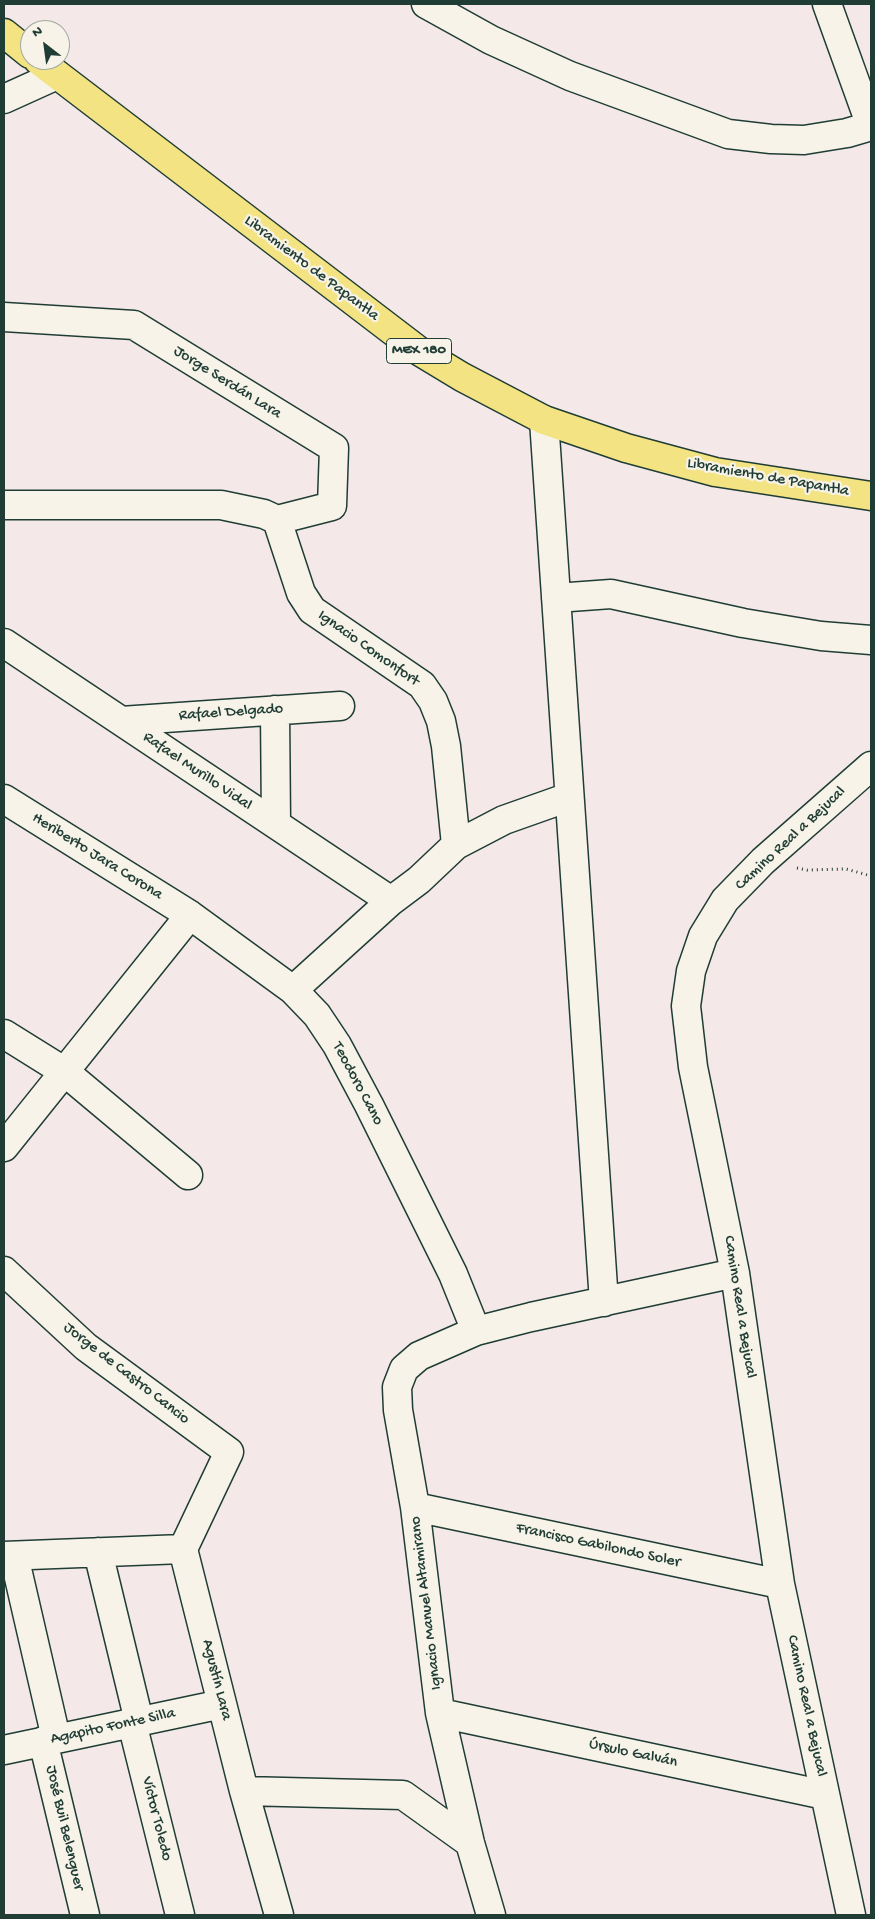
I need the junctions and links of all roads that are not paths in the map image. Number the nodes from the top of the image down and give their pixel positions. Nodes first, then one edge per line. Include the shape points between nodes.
1 (426, 4) edge
2 (828, 4) edge
3 (4, 33) edge
4 (20, 46) edge
5 (45, 70) edge
6 (51, 70) edge
7 (4, 99) edge
8 (871, 126) edge
9 (4, 316) edge
10 (544, 420) junction
11 (871, 496) edge
12 (4, 504) edge
13 (277, 520) junction
14 (556, 598) junction
15 (871, 640) edge
16 (4, 643) edge
17 (340, 706) dead end
18 (275, 710) junction
19 (121, 721) junction
20 (871, 766) edge
21 (570, 797) junction
22 (4, 799) edge
23 (276, 824) junction
24 (456, 845) junction
25 (391, 901) junction
26 (190, 915) junction
27 (293, 990) junction
28 (4, 1034) edge
29 (65, 1072) junction
30 (4, 1147) edge
31 (188, 1175) dead end
32 (4, 1272) edge
33 (735, 1273) junction
34 (604, 1302) junction
35 (476, 1331) junction
36 (415, 1507) junction
37 (183, 1548) junction
38 (98, 1552) junction
39 (9, 1556) edge
40 (780, 1584) junction
41 (222, 1704) junction
42 (440, 1713) junction
43 (135, 1722) junction
44 (50, 1740) junction
45 (4, 1750) edge
46 (244, 1792) junction
47 (825, 1795) junction
48 (470, 1843) junction
49 (84, 1915) edge
50 (180, 1915) edge
51 (279, 1915) edge
52 (491, 1915) edge
53 (852, 1915) edge

1 - 8 street via 491,40 570,76 728,134 804,140
2 - 8 street
3 - 4 main road
5 - 7 street
6 - 10 main road, Libramiento de Papantla / MEX 180 via 419,351
9 - 13 street, Jorge Serdán Lara via 134,325 334,448 332,506
10 - 11 main road, Libramiento de Papantla / MEX 180 via 626,448 715,472
10 - 14 street
12 - 13 street via 221,505
13 - 24 street, Ignacio Comonfort via 301,593 312,610 422,685 433,701 446,746
14 - 15 street via 611,594 743,623 821,636
14 - 21 street
16 - 19 street, Rafael Murillo Vidal
17 - 18 street, Rafael Delgado
18 - 19 street, Rafael Delgado
18 - 23 street
19 - 23 street, Rafael Murillo Vidal
20 - 33 street, Camino Real a Bejucal via 762,861 725,900 703,936 691,971 686,1006 694,1067
21 - 24 street via 504,820
21 - 34 street
22 - 26 street, Heriberto Jara Corona
23 - 25 street, Rafael Murillo Vidal
24 - 25 street
25 - 27 street
26 - 27 street, Teodoro Cano
26 - 29 street
27 - 35 street, Teodoro Cano via 317,1015 370,1105 453,1274
28 - 29 street
29 - 30 street
29 - 31 street
32 - 37 street, Jorge de Castro Cancio via 86,1347 229,1452
33 - 34 street
33 - 40 street, Camino Real a Bejucal
34 - 35 street
35 - 36 street, Ignacio Manuel Altamirano via 419,1356 404,1369 397,1387
36 - 40 street, Francisco Gabilondo Soler
36 - 42 street, Ignacio Manuel Altamirano
37 - 38 street
37 - 41 street, Agustín Lara
38 - 39 street
38 - 43 street, Víctor Toledo
39 - 44 street, José Buil Belenguer
40 - 47 street, Camino Real a Bejucal
41 - 43 street, Agapito Fonte Silla
41 - 46 street, Agustín Lara
42 - 47 street, Úrsulo Galván
42 - 48 street, Ignacio Manuel Altamirano
43 - 44 street, Agapito Fonte Silla
43 - 50 street, Víctor Toledo
44 - 45 street, Agapito Fonte Silla
44 - 49 street, José Buil Belenguer
46 - 48 street via 403,1795
46 - 51 street, Agustín Lara
47 - 53 street, Camino Real a Bejucal
48 - 52 street, Ignacio Manuel Altamirano

